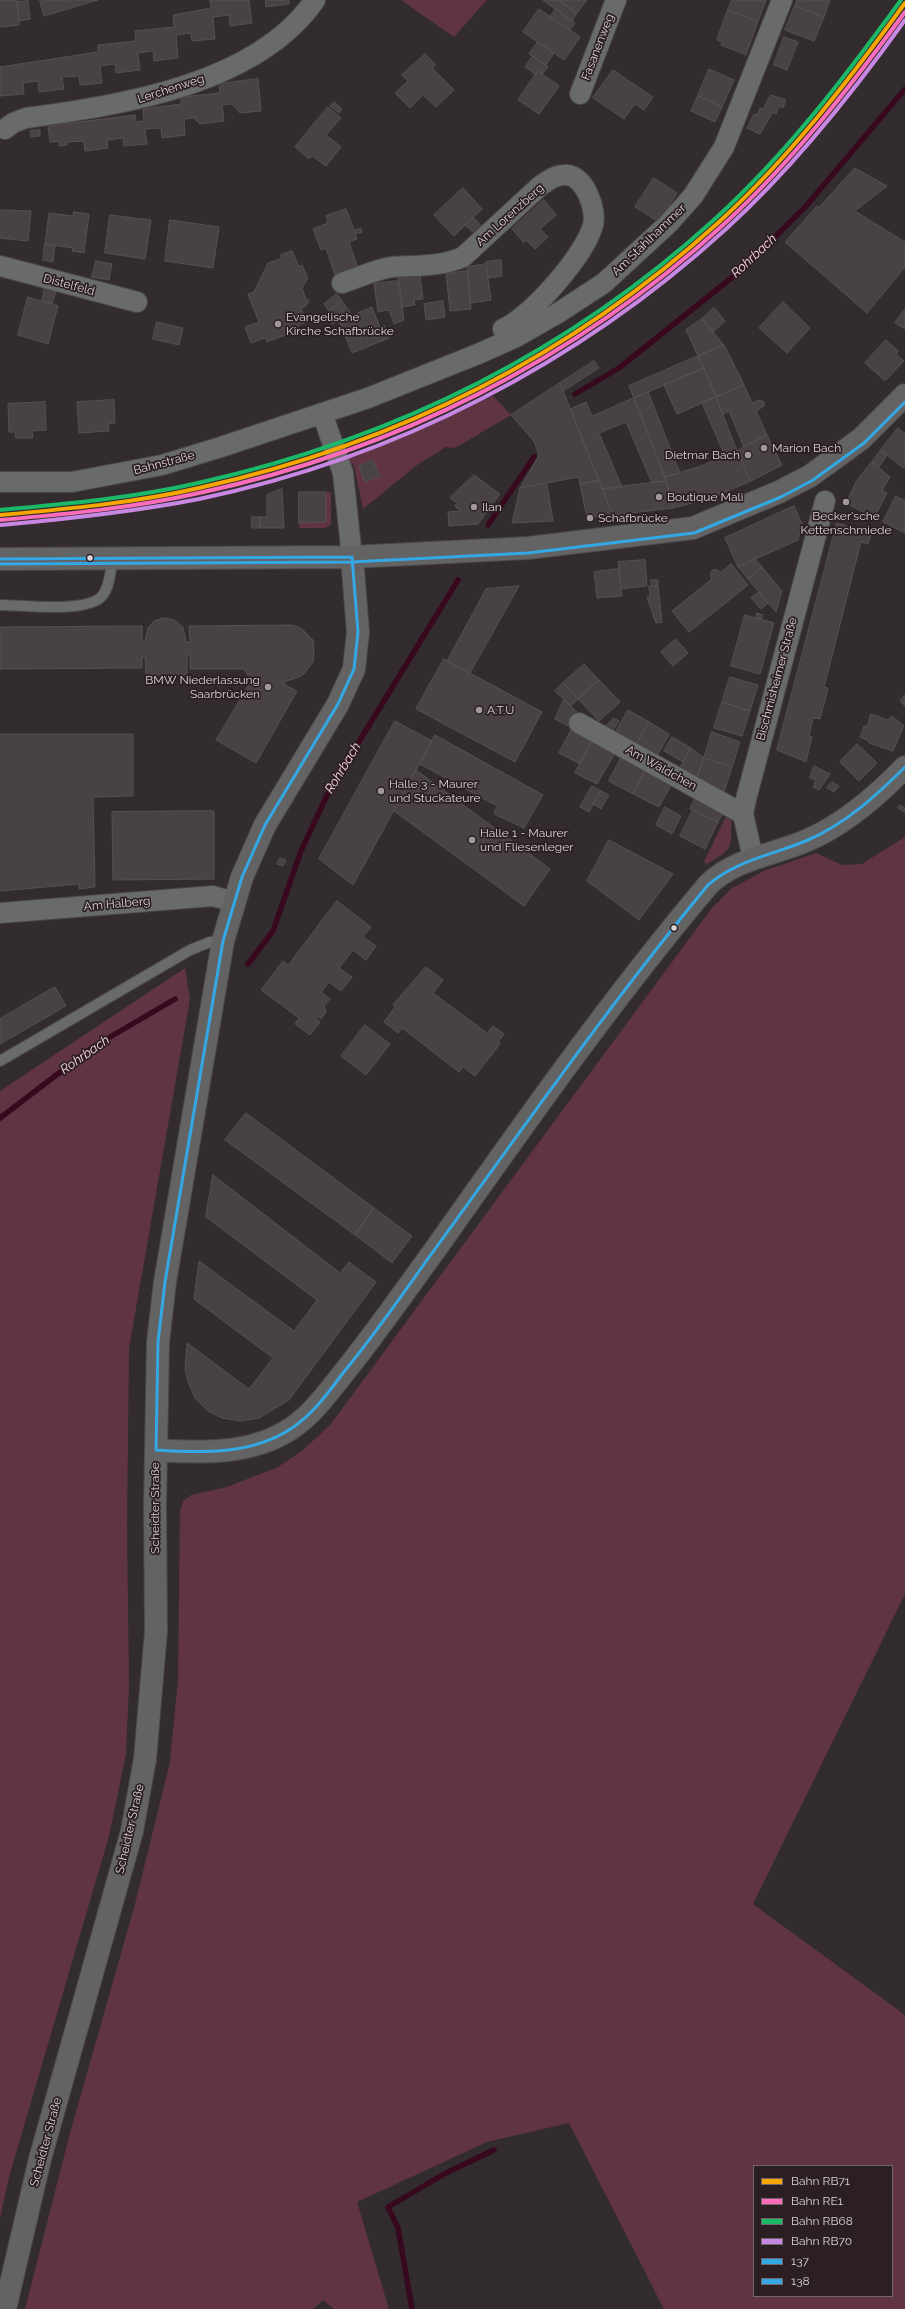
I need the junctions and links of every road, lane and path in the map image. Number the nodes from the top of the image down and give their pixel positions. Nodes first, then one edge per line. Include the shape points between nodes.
1 (315, 0) edge
2 (616, 0) edge
3 (782, 0) edge
4 (580, 94) dead end
5 (5, 129) dead end
6 (0, 266) edge
7 (342, 283) dead end
8 (138, 302) dead end
9 (411, 381) junction
10 (905, 395) edge
11 (322, 413) junction
12 (0, 482) edge
13 (825, 501) dead end
14 (352, 557) junction
15 (0, 559) edge
16 (113, 559) junction
17 (0, 605) edge
18 (579, 723) dead end
19 (905, 767) edge
20 (743, 814) junction
21 (753, 858) junction
22 (234, 902) junction
23 (0, 913) edge
24 (223, 941) junction
25 (0, 1062) edge
26 (156, 1450) junction
27 (5, 2309) edge

1 - 5 street, Lerchenweg via 303,17 271,43 207,77 127,102 26,118
2 - 4 street, Fasanenweg
3 - 9 street, Am Stahlhammer via 724,147 693,196 668,224 604,283 558,313 516,337
6 - 8 street, Distelfeld
7 - 9 street, Am Lorenzberg via 391,267 450,263 463,257 554,176 569,175 580,182 592,200 593,224 582,248 546,296 526,315 508,327 432,360
9 - 11 street, Bahnstraße
10 - 14 main road via 861,439 810,476 779,492 693,528 539,547
11 - 12 street, Bahnstraße via 199,454 117,474 72,482
11 - 14 street via 343,473
13 - 20 street, Bischmisheimer Straße
14 - 16 main road
14 - 22 main road, Scheidter Straße via 358,632 354,669 338,704 265,825
15 - 16 main road
16 - 17 lane via 106,590 90,604
18 - 20 street, Am Wäldchen
19 - 21 main road via 850,816 820,835
20 - 21 street, Bischmisheimer Straße
21 - 26 main road via 730,867 710,882 609,1010 376,1333 314,1410 292,1428 250,1446 225,1451
22 - 23 street, Am Halberg via 213,896
22 - 24 main road, Scheidter Straße
24 - 25 lane via 210,942 190,950
24 - 26 main road, Scheidter Straße via 165,1282 158,1342
26 - 27 main road, Scheidter Straße via 156,1631 146,1759 132,1831 33,2189

